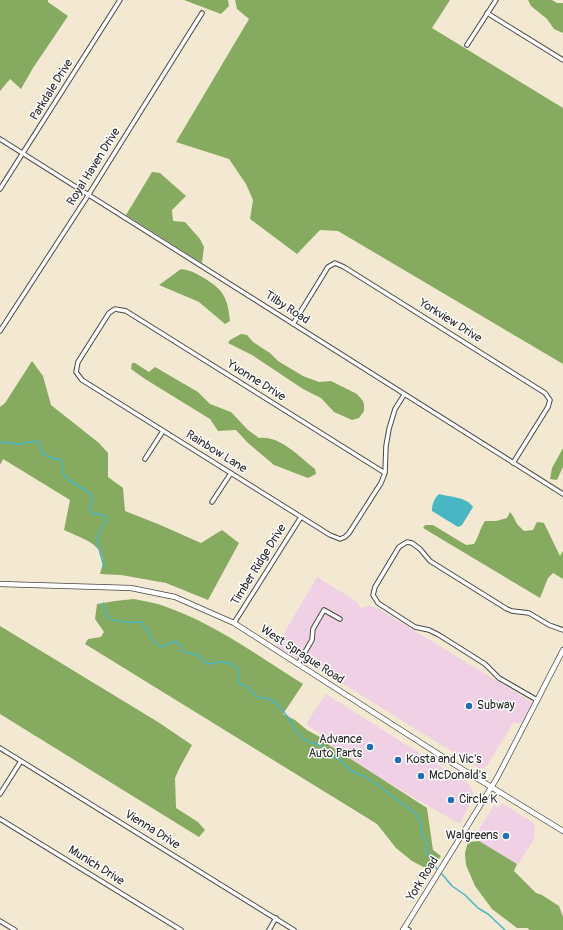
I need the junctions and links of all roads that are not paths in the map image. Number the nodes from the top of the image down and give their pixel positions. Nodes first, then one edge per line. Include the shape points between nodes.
1 (120, 0) edge
2 (496, 0) edge
3 (202, 13) dead end
4 (487, 13) junction
5 (467, 45) dead end
6 (563, 60) edge
7 (0, 139) edge
8 (24, 153) junction
9 (0, 189) edge
10 (89, 194) junction
11 (293, 324) junction
12 (0, 331) edge
13 (76, 372) joint
14 (404, 395) junction
15 (163, 431) junction
16 (145, 459) dead end
17 (513, 462) junction
18 (231, 473) junction
19 (385, 473) junction
20 (563, 494) edge
21 (212, 502) dead end
22 (300, 517) junction
23 (0, 584) edge
24 (340, 619) dead end
25 (234, 623) junction
26 (563, 630) edge
27 (563, 650) edge
28 (298, 664) junction
29 (537, 700) junction
30 (0, 748) edge
31 (21, 761) junction
32 (491, 787) junction
33 (0, 794) edge
34 (0, 819) edge
35 (563, 831) edge
36 (276, 918) junction
37 (0, 921) edge
38 (406, 929) edge
39 (15, 930) edge
40 (181, 930) edge
41 (269, 930) edge
42 (294, 930) edge

1 - 8 street, Parkdale Drive
2 - 4 street
3 - 10 street, Royal Haven Drive
4 - 5 street
4 - 6 street
7 - 8 street, Tilby Road
8 - 9 street, Parkdale Drive
8 - 10 street, Tilby Road
10 - 11 street, Tilby Road
10 - 12 street, Royal Haven Drive
11 - 14 street, Tilby Road
11 - 17 street, Yorkview Drive via 328,267 335,263 545,393 550,400 548,407
13 - 15 street, Rainbow Lane via 82,380
13 - 19 street, Yvonne Drive via 78,362 109,313 115,309 126,311
14 - 17 street, Tilby Road
14 - 19 street via 395,409 389,429
15 - 16 street
15 - 18 street, Rainbow Lane
17 - 20 street, Tilby Road
18 - 21 street
18 - 22 street, Rainbow Lane
19 - 22 street, Rainbow Lane via 345,537 340,539 330,535
22 - 25 street, Timber Ridge Drive
23 - 25 street, West Sprague Road via 131,588 175,597
24 - 28 street via 324,610 313,629 312,640
25 - 28 street, West Sprague Road
26 - 29 street via 529,613 507,609 430,561 412,543 407,542 399,547 374,590 375,599 382,606 415,627 439,635 486,664 499,678
27 - 29 street, York Road
28 - 32 street, West Sprague Road
29 - 32 street, York Road
30 - 31 street, Vienna Drive
31 - 33 street
31 - 36 street, Vienna Drive
32 - 35 street, West Sprague Road
32 - 38 street, York Road
34 - 40 street, Munich Drive
36 - 41 street
36 - 42 street, Vienna Drive
37 - 39 street

